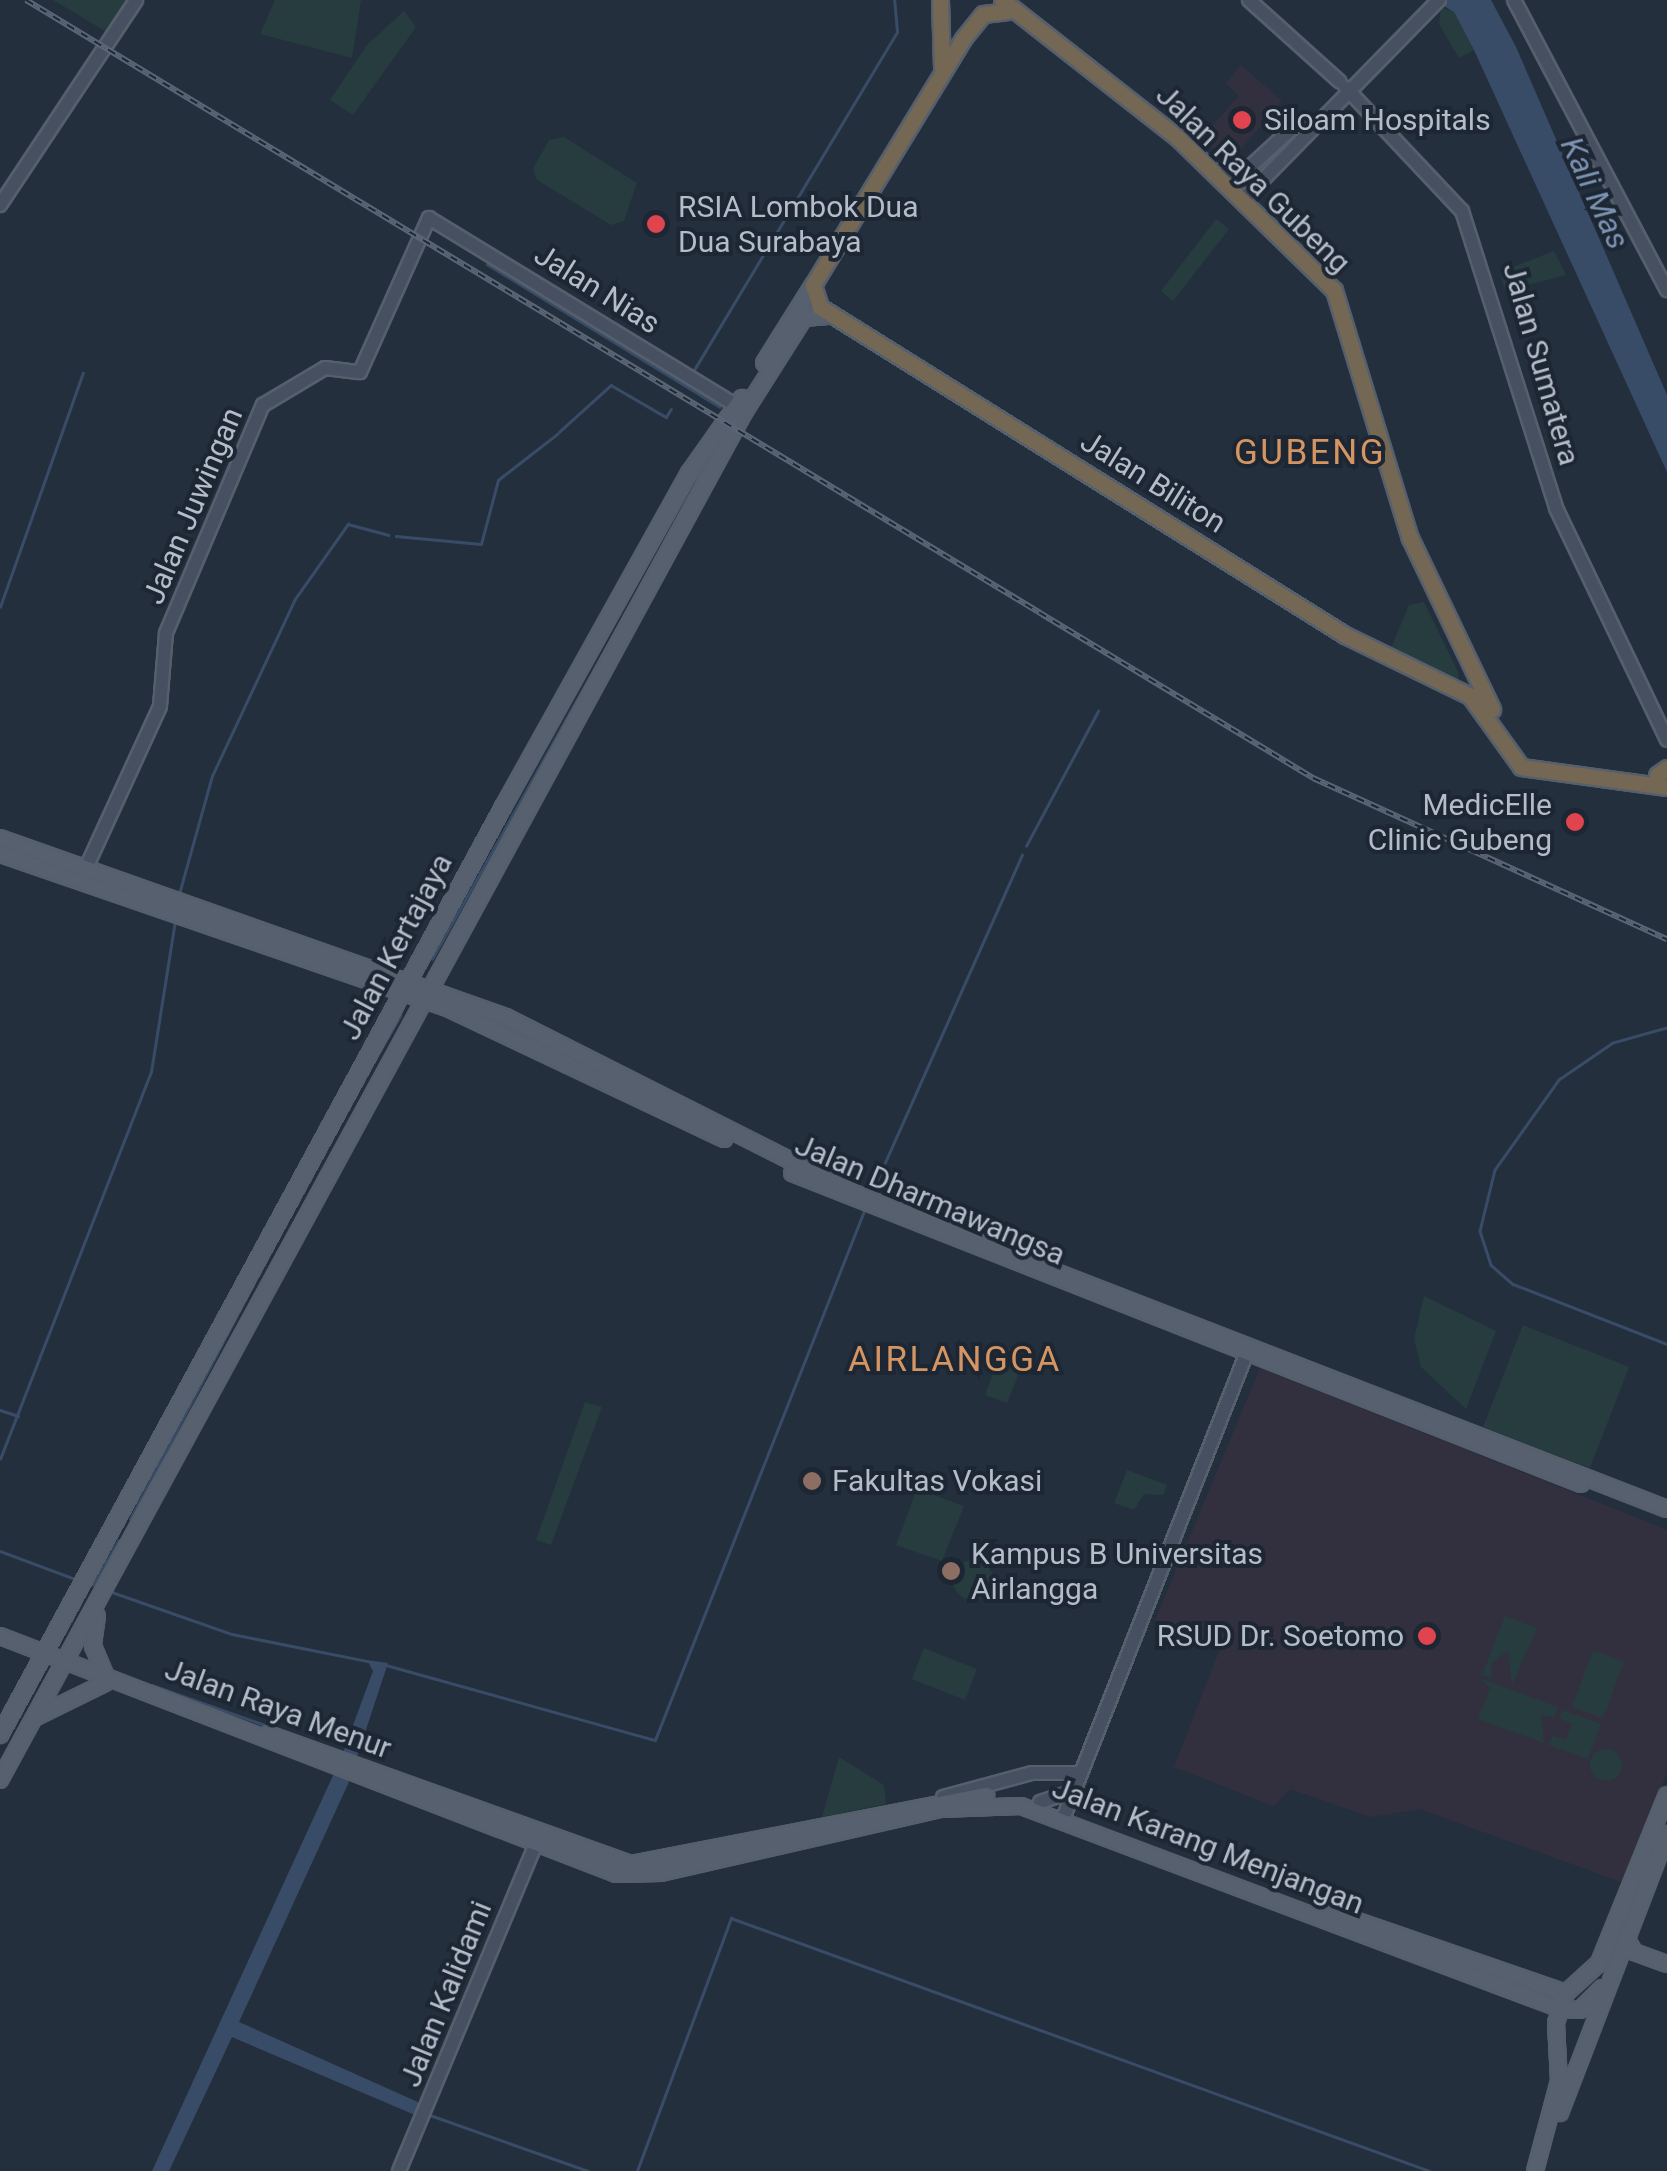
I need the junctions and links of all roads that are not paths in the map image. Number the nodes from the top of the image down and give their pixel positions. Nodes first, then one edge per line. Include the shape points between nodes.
1 (136, 0) edge
2 (940, 0) edge
3 (980, 0) edge
4 (1249, 0) edge
5 (1514, 0) edge
6 (1522, 0) edge
7 (1434, 1) edge
8 (1005, 5) edge
9 (1531, 26) junction
10 (963, 39) junction
11 (940, 76) junction
12 (1343, 85) junction
13 (1279, 148) junction
14 (1219, 175) junction
15 (1244, 199) junction
16 (0, 205) edge
17 (429, 218) joint
18 (813, 285) junction
19 (1667, 290) edge
20 (828, 316) junction
21 (738, 406) junction
22 (698, 461) junction
23 (716, 471) junction
24 (1470, 665) junction
25 (1453, 688) junction
26 (1667, 740) edge
27 (1664, 777) edge
28 (512, 815) junction
29 (0, 838) edge
30 (0, 854) edge
31 (86, 868) junction
32 (405, 987) junction
33 (427, 995) junction
34 (319, 1145) junction
35 (338, 1155) junction
36 (1251, 1350) junction
37 (1492, 1443) junction
38 (1667, 1510) edge
39 (118, 1517) junction
40 (1667, 1518) edge
41 (139, 1528) junction
42 (99, 1602) junction
43 (65, 1615) junction
44 (0, 1632) edge
45 (26, 1639) junction
46 (45, 1651) junction
47 (64, 1660) junction
48 (105, 1679) junction
49 (30, 1722) junction
50 (0, 1734) edge
51 (1096, 1742) junction
52 (1081, 1773) junction
53 (0, 1780) edge
54 (1074, 1791) junction
55 (1667, 1795) edge
56 (943, 1797) junction
57 (1040, 1802) junction
58 (1069, 1817) junction
59 (1667, 1834) edge
60 (800, 1835) junction
61 (538, 1842) junction
62 (1252, 1885) junction
63 (1626, 1938) junction
64 (1667, 1964) edge
65 (1602, 1988) junction
66 (1566, 1993) junction
67 (1558, 2016) junction
68 (1548, 2136) junction
69 (399, 2171) edge
70 (1535, 2171) edge

1 - 16 street
2 - 11 highway
3 - 10 highway
4 - 12 street, Jalan Sumatera
5 - 9 street
6 - 9 street
7 - 12 street
8 - 10 highway via 983,14
8 - 14 highway, Jalan Raya Gubeng
9 - 19 street
10 - 11 highway
11 - 18 highway
12 - 13 street
12 - 26 street, Jalan Sumatera via 1462,211 1494,289 1509,372 1556,508
13 - 14 street via 1242,172
13 - 15 street
14 - 15 highway, Jalan Raya Gubeng
15 - 24 highway, Jalan Raya Gubeng via 1341,304 1380,455
17 - 21 street, Jalan Nias
17 - 31 street, Jalan Juwingan via 360,372 324,368 263,404 163,641 160,706
18 - 20 highway
18 - 21 main road, Jalan Kertajaya
20 - 23 main road, Jalan Kertajaya via 800,323
20 - 25 highway, Jalan Biliton via 1345,635
21 - 22 main road, Jalan Kertajaya
22 - 23 main road
22 - 28 main road, Jalan Kertajaya
23 - 28 main road, Jalan Kertajaya
24 - 25 highway
24 - 27 highway via 1521,756
25 - 27 highway via 1477,701 1526,770
28 - 32 main road, Jalan Kertajaya
28 - 33 main road, Jalan Kertajaya
29 - 31 main road, Jalan Dharmawangsa
30 - 32 main road, Jalan Dharmawangsa
31 - 32 main road, Jalan Dharmawangsa
32 - 33 main road, Jalan Dharmawangsa
32 - 34 main road, Jalan Kertajaya
33 - 35 main road, Jalan Kertajaya
33 - 36 main road, Jalan Dharmawangsa via 867,1204
34 - 35 main road
34 - 39 main road, Jalan Kertajaya
35 - 41 main road, Jalan Kertajaya
36 - 37 main road, Jalan Dharmawangsa
36 - 51 street
37 - 38 main road, Jalan Dharmawangsa
37 - 40 main road, Jalan Dharmawangsa
39 - 41 main road
39 - 43 main road, Jalan Kertajaya
41 - 42 main road, Jalan Kertajaya
42 - 47 main road, Jalan Kertajaya
42 - 48 main road via 93,1646
43 - 45 main road
43 - 46 main road, Jalan Kertajaya
44 - 45 main road, Jalan Raya Menur
44 - 46 main road, Jalan Raya Menur
45 - 46 main road, Jalan Raya Menur
46 - 47 main road, Jalan Raya Menur
46 - 50 main road, Jalan Kertajaya
47 - 48 main road, Jalan Raya Menur
47 - 49 main road, Jalan Kertajaya
48 - 49 main road via 70,1693
48 - 61 main road, Jalan Raya Menur
49 - 53 main road, Jalan Kertajaya
51 - 52 street
51 - 58 street
52 - 54 street
52 - 56 street, Jalan Karang Menjangan via 1032,1773
54 - 57 street
54 - 58 street
55 - 66 main road via 1599,1964
56 - 57 main road, Jalan Karang Menjangan
56 - 60 main road, Jalan Karang Menjangan
57 - 58 main road, Jalan Karang Menjangan
58 - 60 main road, Jalan Karang Menjangan via 1021,1806 962,1806
58 - 62 main road, Jalan Karang Menjangan
59 - 63 main road
60 - 61 main road, Jalan Karang Menjangan via 631,1864
61 - 69 street, Jalan Kalidami
62 - 66 main road, Jalan Karang Menjangan
62 - 67 main road, Jalan Karang Menjangan via 1531,1998
63 - 64 main road via 1634,1952
63 - 65 main road
65 - 67 main road via 1580,2010
65 - 68 main road
66 - 67 main road
67 - 68 main road
68 - 70 main road

